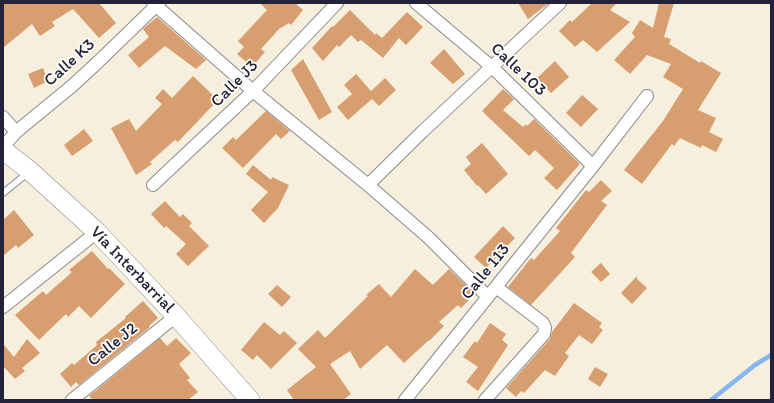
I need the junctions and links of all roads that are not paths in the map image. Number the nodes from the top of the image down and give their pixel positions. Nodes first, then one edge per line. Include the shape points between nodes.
1 (337, 3) edge
2 (416, 3) edge
3 (560, 3) edge
4 (156, 4) edge
5 (492, 68) junction
6 (253, 91) junction
7 (647, 96) dead end
8 (3, 117) edge
9 (16, 132) junction
10 (3, 148) edge
11 (593, 166) junction
12 (30, 171) junction
13 (153, 185) dead end
14 (368, 185) junction
15 (3, 194) edge
16 (97, 232) junction
17 (496, 287) junction
18 (488, 297) junction
19 (3, 307) edge
20 (176, 316) junction
21 (72, 400) edge
22 (250, 400) edge
23 (406, 400) edge
24 (485, 400) edge

1 - 6 street, Calle J3
2 - 5 street, Calle 103
3 - 5 street
4 - 6 street
4 - 9 street, Calle K3 via 72,86
5 - 11 street, Calle 103
5 - 14 street
6 - 13 street, Calle J3
6 - 14 street
7 - 11 street, Calle 113
8 - 9 street
9 - 10 street, Calle K3
10 - 12 main road, Vía Interbarrial
11 - 17 street, Calle 113
12 - 15 lane
12 - 16 main road, Vía Interbarrial
14 - 18 street via 429,238
16 - 19 street
16 - 20 main road, Vía Interbarrial
17 - 18 street, Calle 113
17 - 24 street via 546,328 544,334
18 - 23 street, Calle 113
20 - 21 street, Calle J2
20 - 22 main road, Vía Interbarrial

